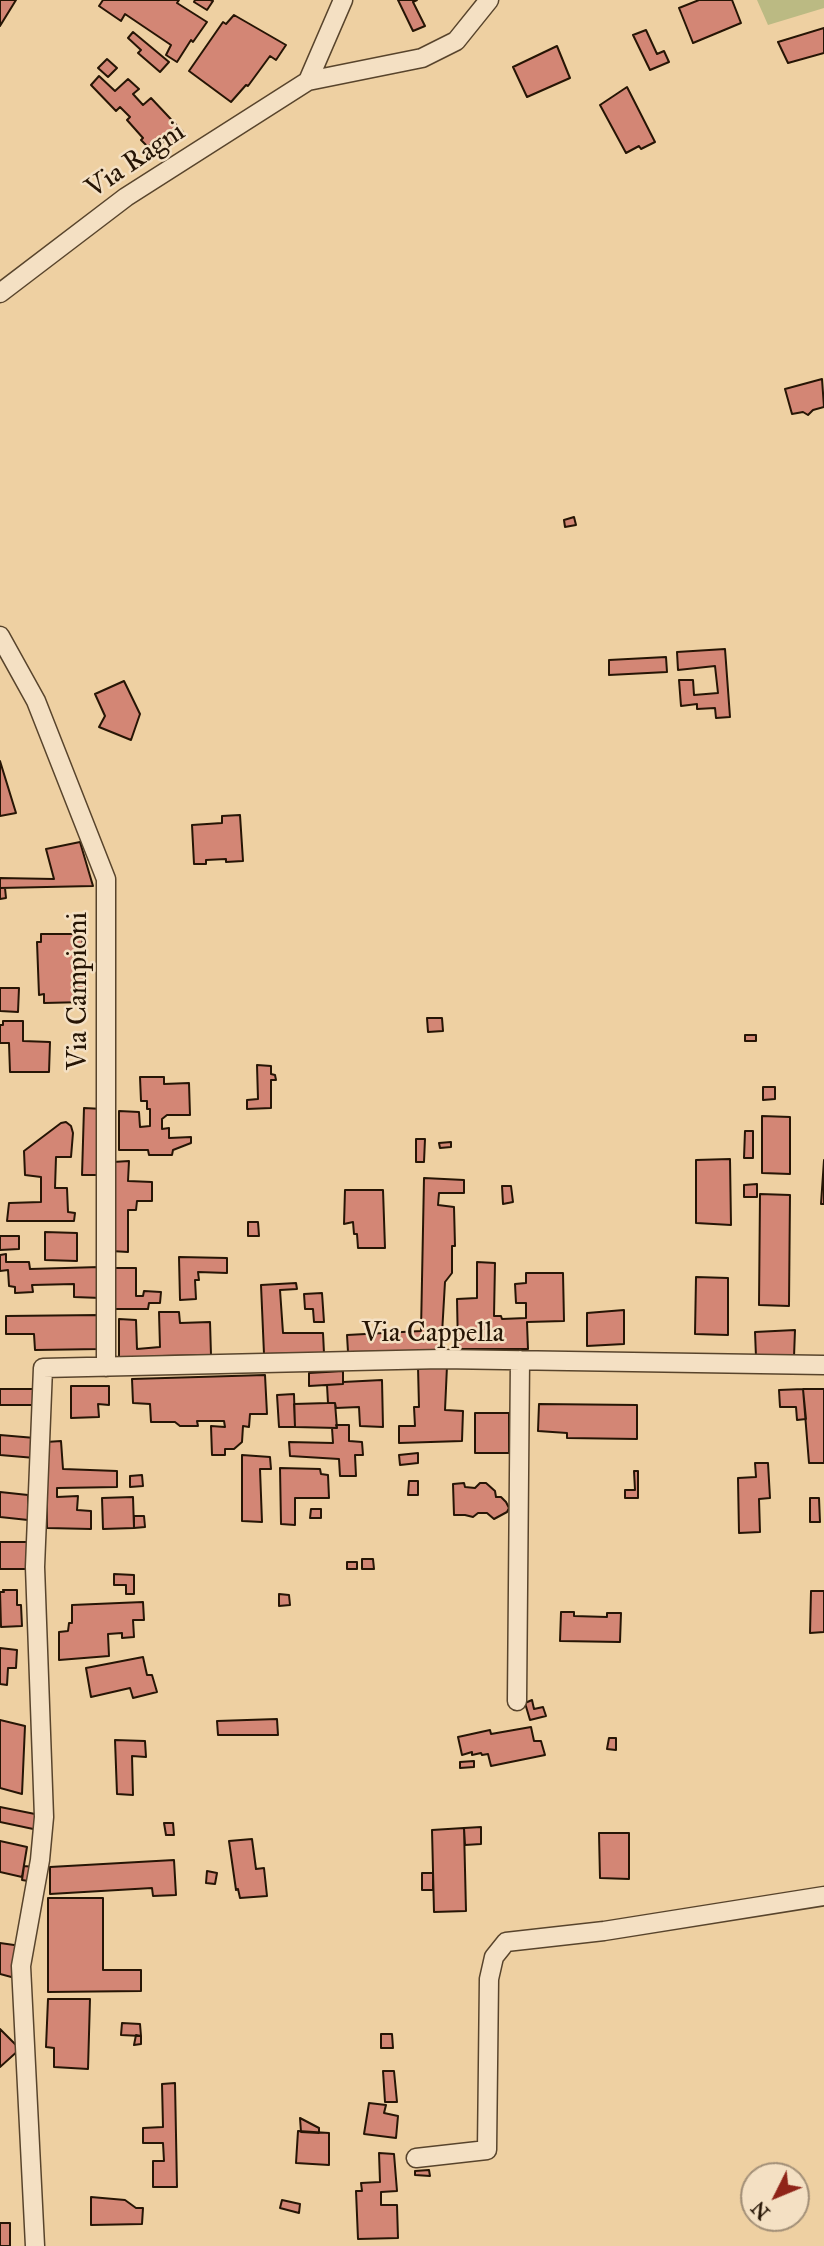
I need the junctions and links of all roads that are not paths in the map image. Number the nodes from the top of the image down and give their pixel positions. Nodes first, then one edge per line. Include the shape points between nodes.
1 (343, 0) edge
2 (489, 0) edge
3 (307, 81) junction
4 (0, 293) edge
5 (0, 636) edge
6 (520, 1360) junction
7 (824, 1365) edge
8 (106, 1367) junction
9 (517, 1701) dead end
10 (824, 1896) edge
11 (416, 2158) dead end
12 (35, 2246) edge

1 - 3 street
2 - 3 street, Via Ragni via 456,41 438,51
3 - 4 street, Via Ragni via 126,197
5 - 8 street, Via Campioni via 36,701 106,879
6 - 7 street, Via Cappella
6 - 8 street, Via Cappella
6 - 9 street
8 - 12 street, Via Cappella via 43,1368 35,1567 44,1817 21,1966
10 - 11 street via 506,1942 494,1957 489,1979 488,2150

